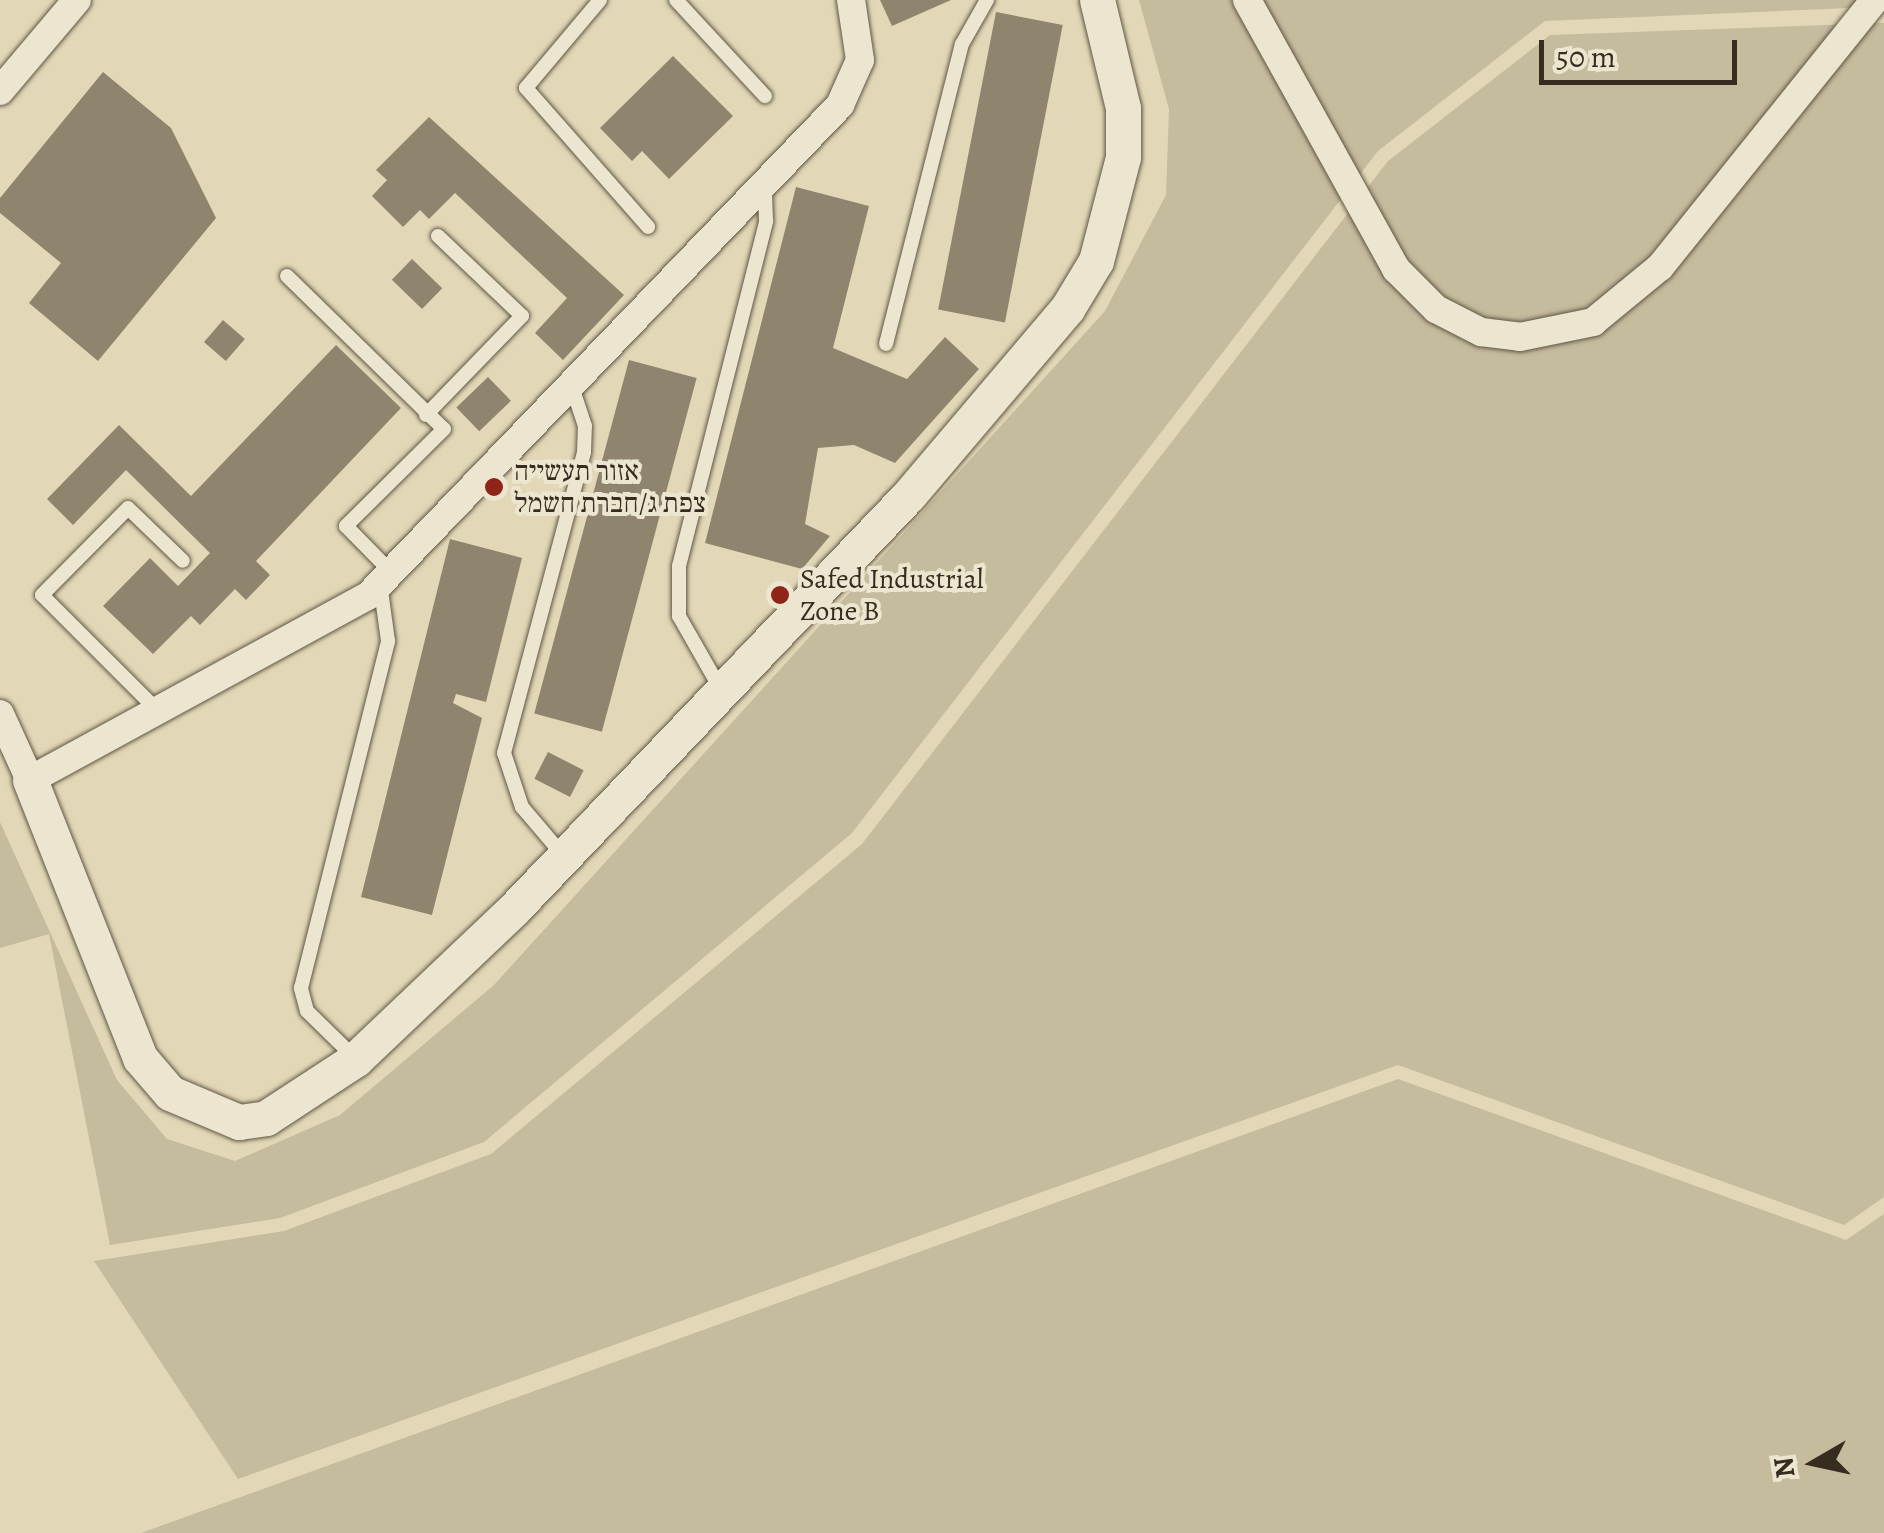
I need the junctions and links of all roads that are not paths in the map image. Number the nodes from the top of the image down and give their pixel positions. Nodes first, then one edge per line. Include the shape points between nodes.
1 (77, 0) edge
2 (600, 0) edge
3 (676, 0) edge
4 (852, 0) edge
5 (986, 0) edge
6 (1097, 0) edge
7 (1247, 0) edge
8 (1876, 0) edge
9 (0, 92) edge
10 (765, 96) dead end
11 (765, 184) junction
12 (648, 227) dead end
13 (438, 236) dead end
14 (287, 276) dead end
15 (886, 344) dead end
16 (571, 384) junction
17 (426, 415) junction
18 (183, 561) dead end
19 (385, 577) junction
20 (721, 689) junction
21 (156, 708) junction
22 (0, 714) edge
23 (30, 780) junction
24 (563, 855) junction
25 (356, 1059) junction

1 - 9 street
2 - 12 lane via 526,88
3 - 10 lane
4 - 11 street via 862,32 856,81
5 - 15 lane via 962,44
6 - 20 street via 1123,124 1112,214 1096,261 1018,374
7 - 8 street via 1396,270 1436,309 1481,332 1520,337 1594,322 1660,267
11 - 16 street
11 - 20 lane via 766,221 679,566 679,616
13 - 17 lane via 522,316
14 - 17 lane
16 - 19 street
16 - 24 lane via 585,426 584,452 504,754 522,807
17 - 19 lane via 444,429 346,526
18 - 21 lane via 128,508 42,595
19 - 21 street via 333,618
19 - 25 lane via 388,642 301,988 307,1011
20 - 24 street
21 - 23 street
22 - 23 street
23 - 25 street via 140,1058 170,1093 239,1122 266,1118
24 - 25 street

